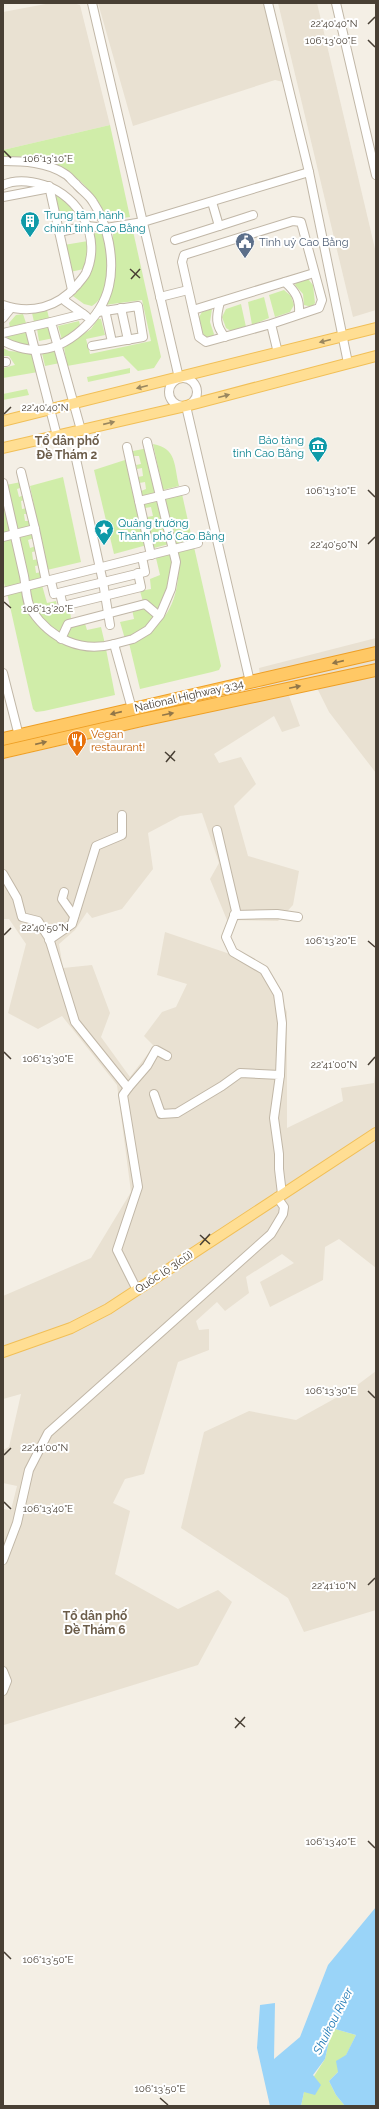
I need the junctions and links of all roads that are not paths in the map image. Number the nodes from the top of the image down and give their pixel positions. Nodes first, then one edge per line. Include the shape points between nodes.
1 (92, 3) edge
2 (268, 3) edge
3 (336, 3) edge
4 (374, 160) edge
5 (3, 161) edge
6 (309, 172) junction
7 (376, 175) edge
8 (6, 184) edge
9 (49, 187) junction
10 (12, 195) junction
11 (3, 197) edge
12 (212, 202) junction
13 (253, 215) dead end
14 (143, 222) junction
15 (87, 226) junction
16 (219, 226) junction
17 (106, 228) junction
18 (59, 232) junction
19 (175, 240) dead end
20 (314, 273) junction
21 (285, 282) junction
22 (72, 290) junction
23 (188, 290) junction
24 (160, 297) junction
25 (65, 299) junction
26 (220, 302) junction
27 (120, 308) junction
28 (193, 310) junction
29 (6, 311) edge
30 (101, 311) junction
31 (83, 314) junction
32 (299, 314) junction
33 (91, 320) junction
34 (51, 322) junction
35 (271, 324) junction
36 (29, 327) junction
37 (376, 328) edge
38 (3, 333) edge
39 (225, 337) junction
40 (342, 337) junction
41 (128, 340) junction
42 (3, 341) edge
43 (112, 342) junction
44 (57, 345) junction
45 (92, 346) dead end
46 (36, 350) junction
47 (278, 353) junction
48 (376, 356) edge
49 (348, 363) junction
50 (180, 378) junction
51 (75, 403) junction
52 (186, 406) junction
53 (50, 410) junction
54 (3, 421) edge
55 (81, 430) junction
56 (57, 436) junction
57 (148, 442) dead end
58 (127, 447) dead end
59 (3, 448) edge
60 (76, 459) dead end
61 (21, 472) dead end
62 (3, 483) edge
63 (185, 490) dead end
64 (160, 496) junction
65 (139, 501) junction
66 (35, 529) junction
67 (15, 534) junction
68 (3, 537) edge
69 (198, 543) dead end
70 (173, 549) junction
71 (151, 555) junction
72 (142, 557) junction
73 (100, 568) junction
74 (138, 573) junction
75 (48, 581) junction
76 (103, 582) junction
77 (26, 586) junction
78 (3, 592) edge
79 (60, 593) junction
80 (105, 596) junction
81 (108, 613) junction
82 (159, 616) junction
83 (110, 625) dead end
84 (61, 639) junction
85 (114, 644) junction
86 (376, 653) edge
87 (376, 670) edge
88 (3, 673) edge
89 (250, 682) junction
90 (253, 696) junction
91 (132, 709) junction
92 (3, 740) edge
93 (20, 742) junction
94 (3, 752) edge
95 (122, 815) dead end
96 (217, 830) dead end
97 (3, 874) edge
98 (64, 892) dead end
99 (74, 916) junction
100 (234, 916) junction
101 (298, 917) dead end
102 (50, 940) junction
103 (167, 1056) dead end
104 (280, 1075) junction
105 (128, 1088) junction
106 (154, 1094) dead end
107 (376, 1133) edge
108 (279, 1195) junction
109 (137, 1290) junction
110 (3, 1352) edge
111 (3, 1560) edge
112 (3, 1671) edge
113 (3, 1691) edge

1 - 14 street
2 - 6 street
3 - 4 street
4 - 7 street
5 - 17 street via 31,161 64,173 93,201
6 - 12 street
6 - 40 street
8 - 9 street via 31,181
8 - 10 street
9 - 10 street
9 - 15 street via 65,195 76,205
9 - 18 street
10 - 11 street
12 - 14 street
12 - 16 street
13 - 16 street
14 - 17 street
14 - 24 street
15 - 17 street
15 - 18 street
15 - 22 street via 91,256 86,274
16 - 19 street
17 - 30 street via 111,266 109,287
18 - 22 street
20 - 21 street
20 - 23 street via 301,222 293,221 184,255 182,262
20 - 32 street via 322,300 319,308
21 - 26 street
21 - 32 street via 296,292 300,302
22 - 25 street
23 - 24 street
23 - 28 street
24 - 50 street
25 - 29 street via 40,308
25 - 31 street
26 - 28 street
26 - 39 street via 216,318
27 - 30 street
27 - 41 street
27 - 41 street via 138,306 144,338
28 - 39 street via 199,337 206,342
30 - 33 street
30 - 43 street
31 - 33 street
31 - 34 street
32 - 35 street
33 - 44 street via 72,339
34 - 36 street
34 - 44 street
35 - 39 street
35 - 47 street
36 - 38 street
36 - 46 street
37 - 40 main road
40 -> 47 main road
40 - 49 street
41 - 43 street
42 - 46 street
43 - 45 street
44 - 46 street
44 - 51 street
46 - 53 street
47 - 50 main road
48 - 49 main road
52 -> 49 main road
50 -> 51 main road
50 - 52 street via 175,380 170,388 170,398 177,404
50 - 52 street via 192,381 197,388 194,402
51 - 53 main road
51 - 55 street
55 -> 52 main road
52 - 89 street
53 - 54 main road
53 - 56 street
55 - 56 main road
56 - 59 main road
57 - 64 street
58 - 65 street
60 - 73 street
61 - 66 street
62 - 67 street
63 - 64 street
64 - 65 street
64 - 70 street
65 - 71 street
66 - 67 street
66 - 75 street
67 - 68 street
67 - 77 street
69 - 70 street
70 - 71 street
70 - 82 street via 176,562 171,589
71 - 72 street
72 - 73 street
72 - 74 street via 145,572
73 - 75 street
73 - 76 street
74 - 76 street
74 - 80 street via 141,587
75 - 77 street
75 - 79 street via 54,594
76 - 79 street
76 - 80 street
77 - 78 street
77 - 84 street via 32,610 47,628
79 - 80 street via 63,606
80 - 81 street
81 - 82 street via 145,604
81 - 83 street
81 - 84 street via 68,624
82 - 85 street via 148,630 133,639
84 - 85 street via 100,648
85 - 91 street
86 -> 89 highway, National Highway 3;34
90 -> 87 highway, National Highway 3;34
88 - 93 street
89 - 90 highway
89 - 91 highway, National Highway 3;34
93 -> 90 highway, National Highway 3;34
91 -> 93 highway, National Highway 3;34
92 - 93 highway, National Highway 3;34
93 - 94 highway, National Highway 3;34
95 - 99 street via 122,835 96,846
96 - 100 street via 236,911
97 - 102 street via 17,898 22,918 38,921
98 - 99 street via 62,899
99 - 102 street via 72,924
100 - 101 street via 277,914
100 - 104 street via 226,937 233,952 264,970 278,994 282,1023
102 - 105 street via 75,1022
103 - 105 street via 156,1050 147,1066
104 - 106 street via 240,1073 177,1113 162,1114
104 - 108 street via 274,1118 279,1154
105 - 109 street via 124,1095 138,1187 116,1250
107 - 108 main road, Quốc lộ 3(cũ)
108 - 109 main road, Quốc lộ 3(cũ)
108 - 111 street via 284,1207 283,1214 271,1234 48,1433 29,1470 17,1524
109 - 110 main road, Quốc lộ 3(cũ) via 71,1328
112 - 113 street via 7,1681

